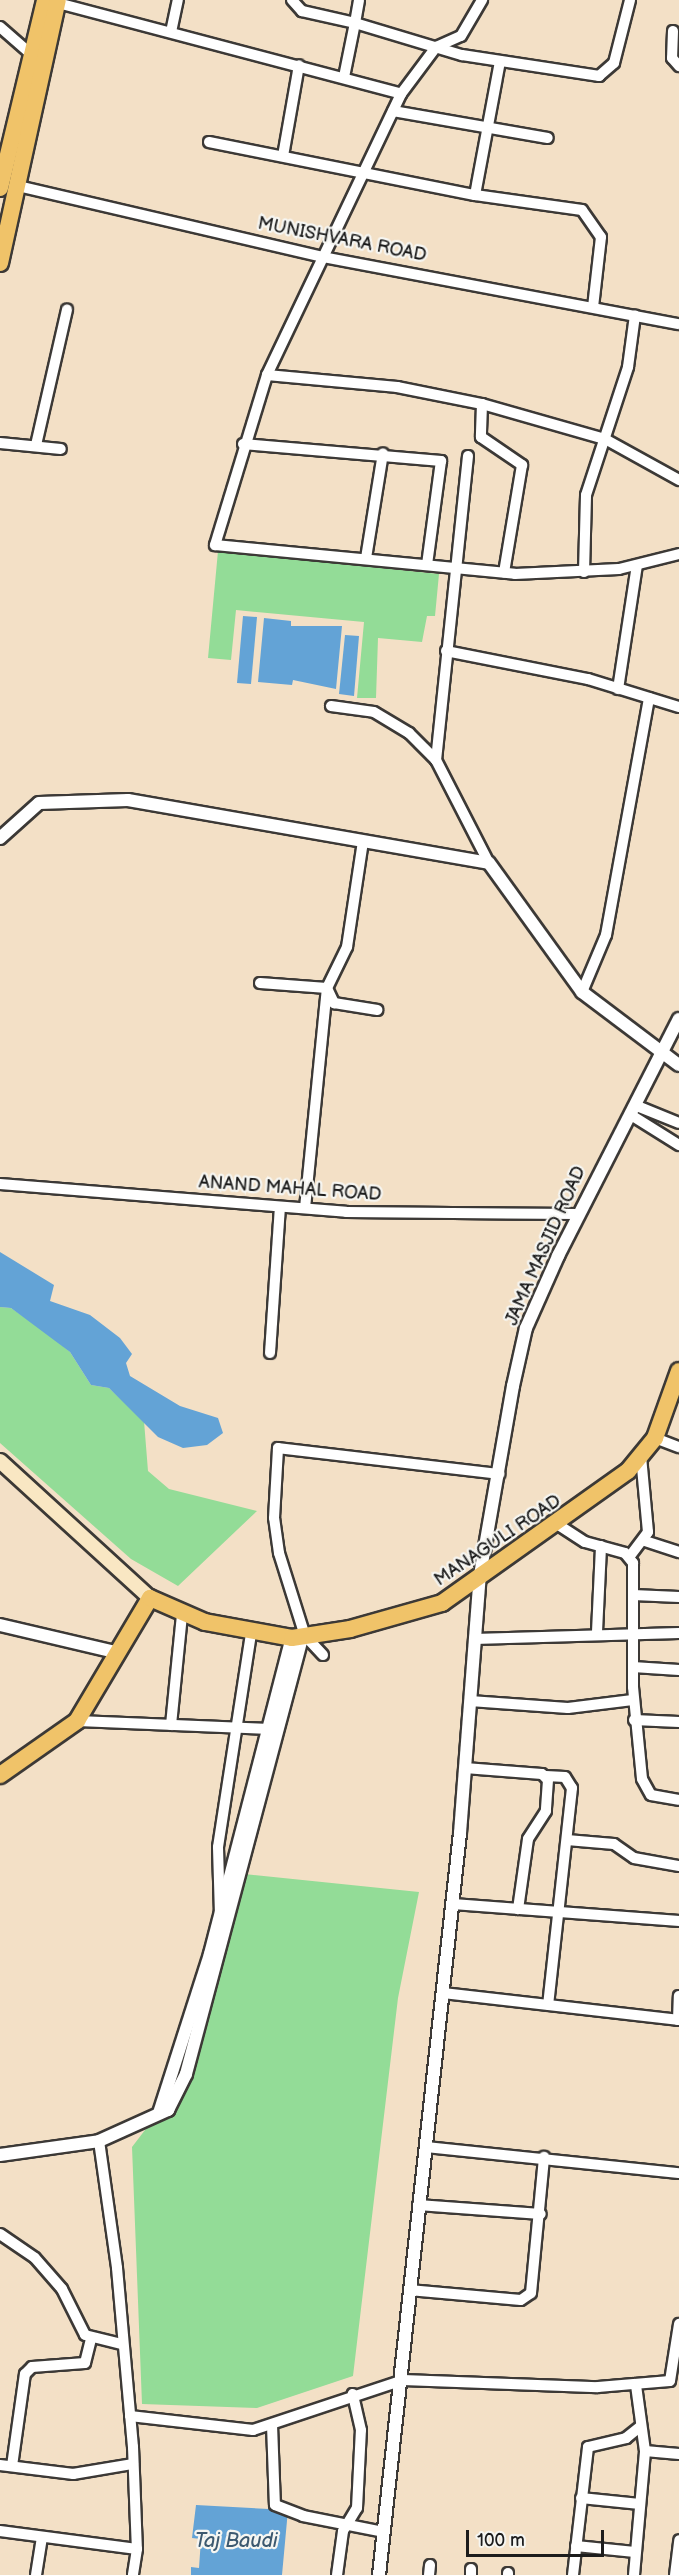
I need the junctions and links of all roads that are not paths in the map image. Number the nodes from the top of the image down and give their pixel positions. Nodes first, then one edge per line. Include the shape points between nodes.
1 (178, 0) edge
2 (292, 0) edge
3 (359, 0) edge
4 (482, 0) edge
5 (630, 0) edge
6 (52, 1) edge
7 (355, 23) junction
8 (0, 27) edge
9 (673, 31) dead end
10 (171, 32) junction
11 (436, 47) junction
12 (32, 55) junction
13 (500, 61) junction
14 (299, 65) junction
15 (679, 66) edge
16 (344, 77) junction
17 (401, 94) junction
18 (393, 111) junction
19 (489, 127) junction
20 (548, 138) dead end
21 (209, 142) dead end
22 (283, 156) junction
23 (361, 174) junction
24 (0, 184) edge
25 (18, 186) junction
26 (475, 195) junction
27 (323, 257) junction
28 (0, 263) edge
29 (593, 307) junction
30 (68, 310) dead end
31 (635, 315) junction
32 (679, 324) edge
33 (267, 375) junction
34 (482, 404) junction
35 (605, 439) junction
36 (0, 443) edge
37 (243, 444) junction
38 (36, 445) junction
39 (61, 449) dead end
40 (383, 453) junction
41 (468, 456) dead end
42 (679, 480) edge
43 (679, 554) edge
44 (366, 558) junction
45 (426, 564) junction
46 (637, 565) junction
47 (457, 570) junction
48 (504, 572) junction
49 (584, 572) junction
50 (446, 651) junction
51 (618, 689) junction
52 (649, 698) junction
53 (331, 706) dead end
54 (679, 706) edge
55 (436, 760) junction
56 (0, 838) edge
57 (363, 841) junction
58 (489, 863) junction
59 (260, 983) dead end
60 (327, 988) junction
61 (582, 992) junction
62 (377, 1010) dead end
63 (679, 1019) edge
64 (665, 1051) junction
65 (679, 1065) edge
66 (634, 1111) junction
67 (679, 1123) edge
68 (679, 1145) edge
69 (0, 1184) edge
70 (280, 1208) junction
71 (305, 1208) junction
72 (578, 1214) junction
73 (270, 1353) dead end
74 (678, 1378) edge
75 (655, 1438) junction
76 (679, 1447) edge
77 (641, 1456) junction
78 (0, 1461) edge
79 (499, 1474) junction
80 (557, 1524) junction
81 (645, 1542) junction
82 (601, 1546) junction
83 (679, 1552) edge
84 (630, 1557) junction
85 (480, 1575) junction
86 (633, 1595) junction
87 (679, 1597) edge
88 (150, 1598) junction
89 (182, 1614) junction
90 (0, 1625) edge
91 (597, 1632) junction
92 (634, 1632) junction
93 (679, 1633) edge
94 (251, 1634) junction
95 (300, 1637) junction
96 (474, 1639) junction
97 (119, 1653) junction
98 (323, 1655) dead end
99 (633, 1667) junction
100 (679, 1670) edge
101 (633, 1700) junction
102 (470, 1701) junction
103 (634, 1720) junction
104 (77, 1721) junction
105 (679, 1722) edge
106 (171, 1725) junction
107 (236, 1728) junction
108 (271, 1729) junction
109 (465, 1768) junction
110 (0, 1775) edge
111 (546, 1776) junction
112 (679, 1800) edge
113 (567, 1840) junction
114 (679, 1866) edge
115 (453, 1904) junction
116 (518, 1909) junction
117 (560, 1912) junction
118 (224, 1919) junction
119 (679, 1921) edge
120 (443, 1993) junction
121 (679, 1996) edge
122 (548, 2005) junction
123 (678, 2020) edge
124 (99, 2141) junction
125 (426, 2147) junction
126 (0, 2155) edge
127 (544, 2157) junction
128 (679, 2173) edge
129 (418, 2205) junction
130 (541, 2214) junction
131 (0, 2234) edge
132 (409, 2290) junction
133 (679, 2324) edge
134 (91, 2339) junction
135 (120, 2344) junction
136 (403, 2380) junction
137 (675, 2381) edge
138 (636, 2385) junction
139 (353, 2394) junction
140 (130, 2416) junction
141 (272, 2425) junction
142 (641, 2426) junction
143 (645, 2451) junction
144 (679, 2454) edge
145 (133, 2464) junction
146 (0, 2465) edge
147 (12, 2466) junction
148 (581, 2498) junction
149 (640, 2504) junction
150 (348, 2525) junction
151 (0, 2530) edge
152 (384, 2532) junction
153 (42, 2537) junction
154 (679, 2540) edge
155 (576, 2546) junction
156 (137, 2549) junction
157 (636, 2552) junction
158 (36, 2575) edge
159 (133, 2575) edge
160 (337, 2575) edge
161 (379, 2575) edge
162 (573, 2575) edge
163 (634, 2575) edge
164 (675, 2575) edge

1 - 10 street
2 - 7 street via 302,11
3 - 7 street
4 - 11 street via 461,36
5 - 13 street via 609,73 587,77
6 - 10 street
6 - 12 main road
6 - 25 main road
7 - 11 street
7 - 16 street
8 - 12 street
9 - 15 street via 672,58
10 - 14 street
11 - 13 street
11 - 17 street
12 - 24 main road
13 - 19 street
14 - 16 street
14 - 22 street
16 - 17 street
17 - 18 street
18 - 19 street
18 - 23 street
19 - 20 street
19 - 26 street
21 - 22 street
22 - 23 street
23 - 26 street
23 - 27 street
24 - 25 street, MUNISHVARA ROAD
25 - 27 street, MUNISHVARA ROAD
25 - 28 main road
26 - 29 street via 543,201 590,215 603,254
27 - 29 street, MUNISHVARA ROAD
27 - 33 street
29 - 31 street, MUNISHVARA ROAD
30 - 38 street
31 - 32 street, MUNISHVARA ROAD
31 - 35 street via 628,366
33 - 34 street via 397,387
33 - 37 street
34 - 35 street
34 - 48 street via 481,437 522,465
35 - 42 street
35 - 49 street via 586,495
36 - 38 street
37 - 40 street
37 - 44 street via 215,546
38 - 39 street
40 - 44 street
40 - 45 street via 441,461
41 - 47 street
43 - 46 street
44 - 45 street
45 - 47 street
46 - 49 street
46 - 51 street
47 - 48 street
47 - 50 street
48 - 49 street
50 - 51 street
50 - 55 street
51 - 52 street
52 - 54 street
52 - 61 street via 606,935
53 - 55 street via 374,712 409,733
55 - 58 street
56 - 57 street via 39,803 128,800
57 - 58 street
57 - 60 street via 347,947
58 - 61 street
59 - 60 street
60 - 62 street via 334,1003
60 - 71 street
61 - 64 street via 638,1037
63 - 64 street, JAMA MASJID ROAD
64 - 65 street
64 - 66 street, JAMA MASJID ROAD
66 - 67 street
66 - 68 street
66 - 72 street, JAMA MASJID ROAD
69 - 70 street, ANAND MAHAL ROAD
70 - 71 street, ANAND MAHAL ROAD
70 - 73 street
71 - 72 street, ANAND MAHAL ROAD
72 - 79 street, JAMA MASJID ROAD via 526,1328
74 - 75 main road, MANAGULI ROAD
75 - 76 street
75 - 77 main road, MANAGULI ROAD
77 - 80 main road, MANAGULI ROAD
77 - 81 street via 648,1506
78 - 88 main road
79 - 85 street, JAMA MASJID ROAD
79 - 95 street via 278,1448 276,1534
80 - 82 street
80 - 85 main road, MANAGULI ROAD
81 - 83 street
81 - 84 street
82 - 84 street
82 - 91 street
84 - 86 street
85 - 95 main road, MANAGULI ROAD via 442,1603
85 - 96 street, JAMA MASJID ROAD
86 - 87 street
86 - 92 street
88 - 89 main road, MANAGULI ROAD
88 - 97 main road
89 - 94 main road, MANAGULI ROAD
89 - 106 street
90 - 97 street
91 - 92 street
91 - 96 street
92 - 93 street
92 - 99 street
94 - 95 main road, MANAGULI ROAD
94 - 107 street
95 - 98 street
95 - 108 street
95 - 118 street
96 - 102 street, JAMA MASJID ROAD
97 - 104 main road
99 - 100 street
99 - 101 street
101 - 102 street via 568,1707
101 - 103 street
102 - 109 street, JAMA MASJID ROAD
103 - 105 street
103 - 112 street via 644,1787 659,1798
104 - 106 street
104 - 110 main road
106 - 107 street
107 - 108 street
107 - 118 street via 217,1858
108 - 118 street
109 - 111 street
109 - 115 street, JAMA MASJID ROAD
111 - 113 street via 571,1781
111 - 116 street via 546,1810 528,1839
113 - 114 street via 614,1844 634,1858
113 - 117 street
115 - 116 street
115 - 120 street, JAMA MASJID ROAD
116 - 117 street
117 - 119 street
117 - 122 street
118 - 124 street via 186,2074 168,2110
120 - 122 street
120 - 125 street, JAMA MASJID ROAD
121 - 123 street
122 - 123 street
124 - 126 street
124 - 135 street via 117,2268
125 - 127 street
125 - 129 street, JAMA MASJID ROAD
127 - 128 street
127 - 130 street
129 - 130 street
129 - 132 street, JAMA MASJID ROAD
130 - 132 street via 534,2285 521,2300
131 - 134 street via 35,2258 62,2289 75,2322
132 - 136 street, JAMA MASJID ROAD
133 - 137 street
134 - 135 street
134 - 147 street via 85,2363 32,2367 25,2374
135 - 140 street
136 - 138 street
136 - 139 street
136 - 152 street, JAMA MASJID ROAD
137 - 138 street
138 - 142 street
139 - 141 street
139 - 150 street via 361,2430 357,2508
140 - 141 street via 253,2430
140 - 145 street
141 - 150 street via 275,2505
142 - 143 street
142 - 148 street via 626,2438 590,2444
143 - 144 street
143 - 149 street
145 - 147 street via 91,2473
145 - 156 street
146 - 147 street
148 - 149 street
148 - 155 street
149 - 157 street
150 - 152 street
150 - 160 street
151 - 153 street
152 - 161 street, JAMA MASJID ROAD
153 - 156 street
153 - 158 street
154 - 164 street
155 - 157 street
155 - 162 street
156 - 159 street
157 - 163 street

